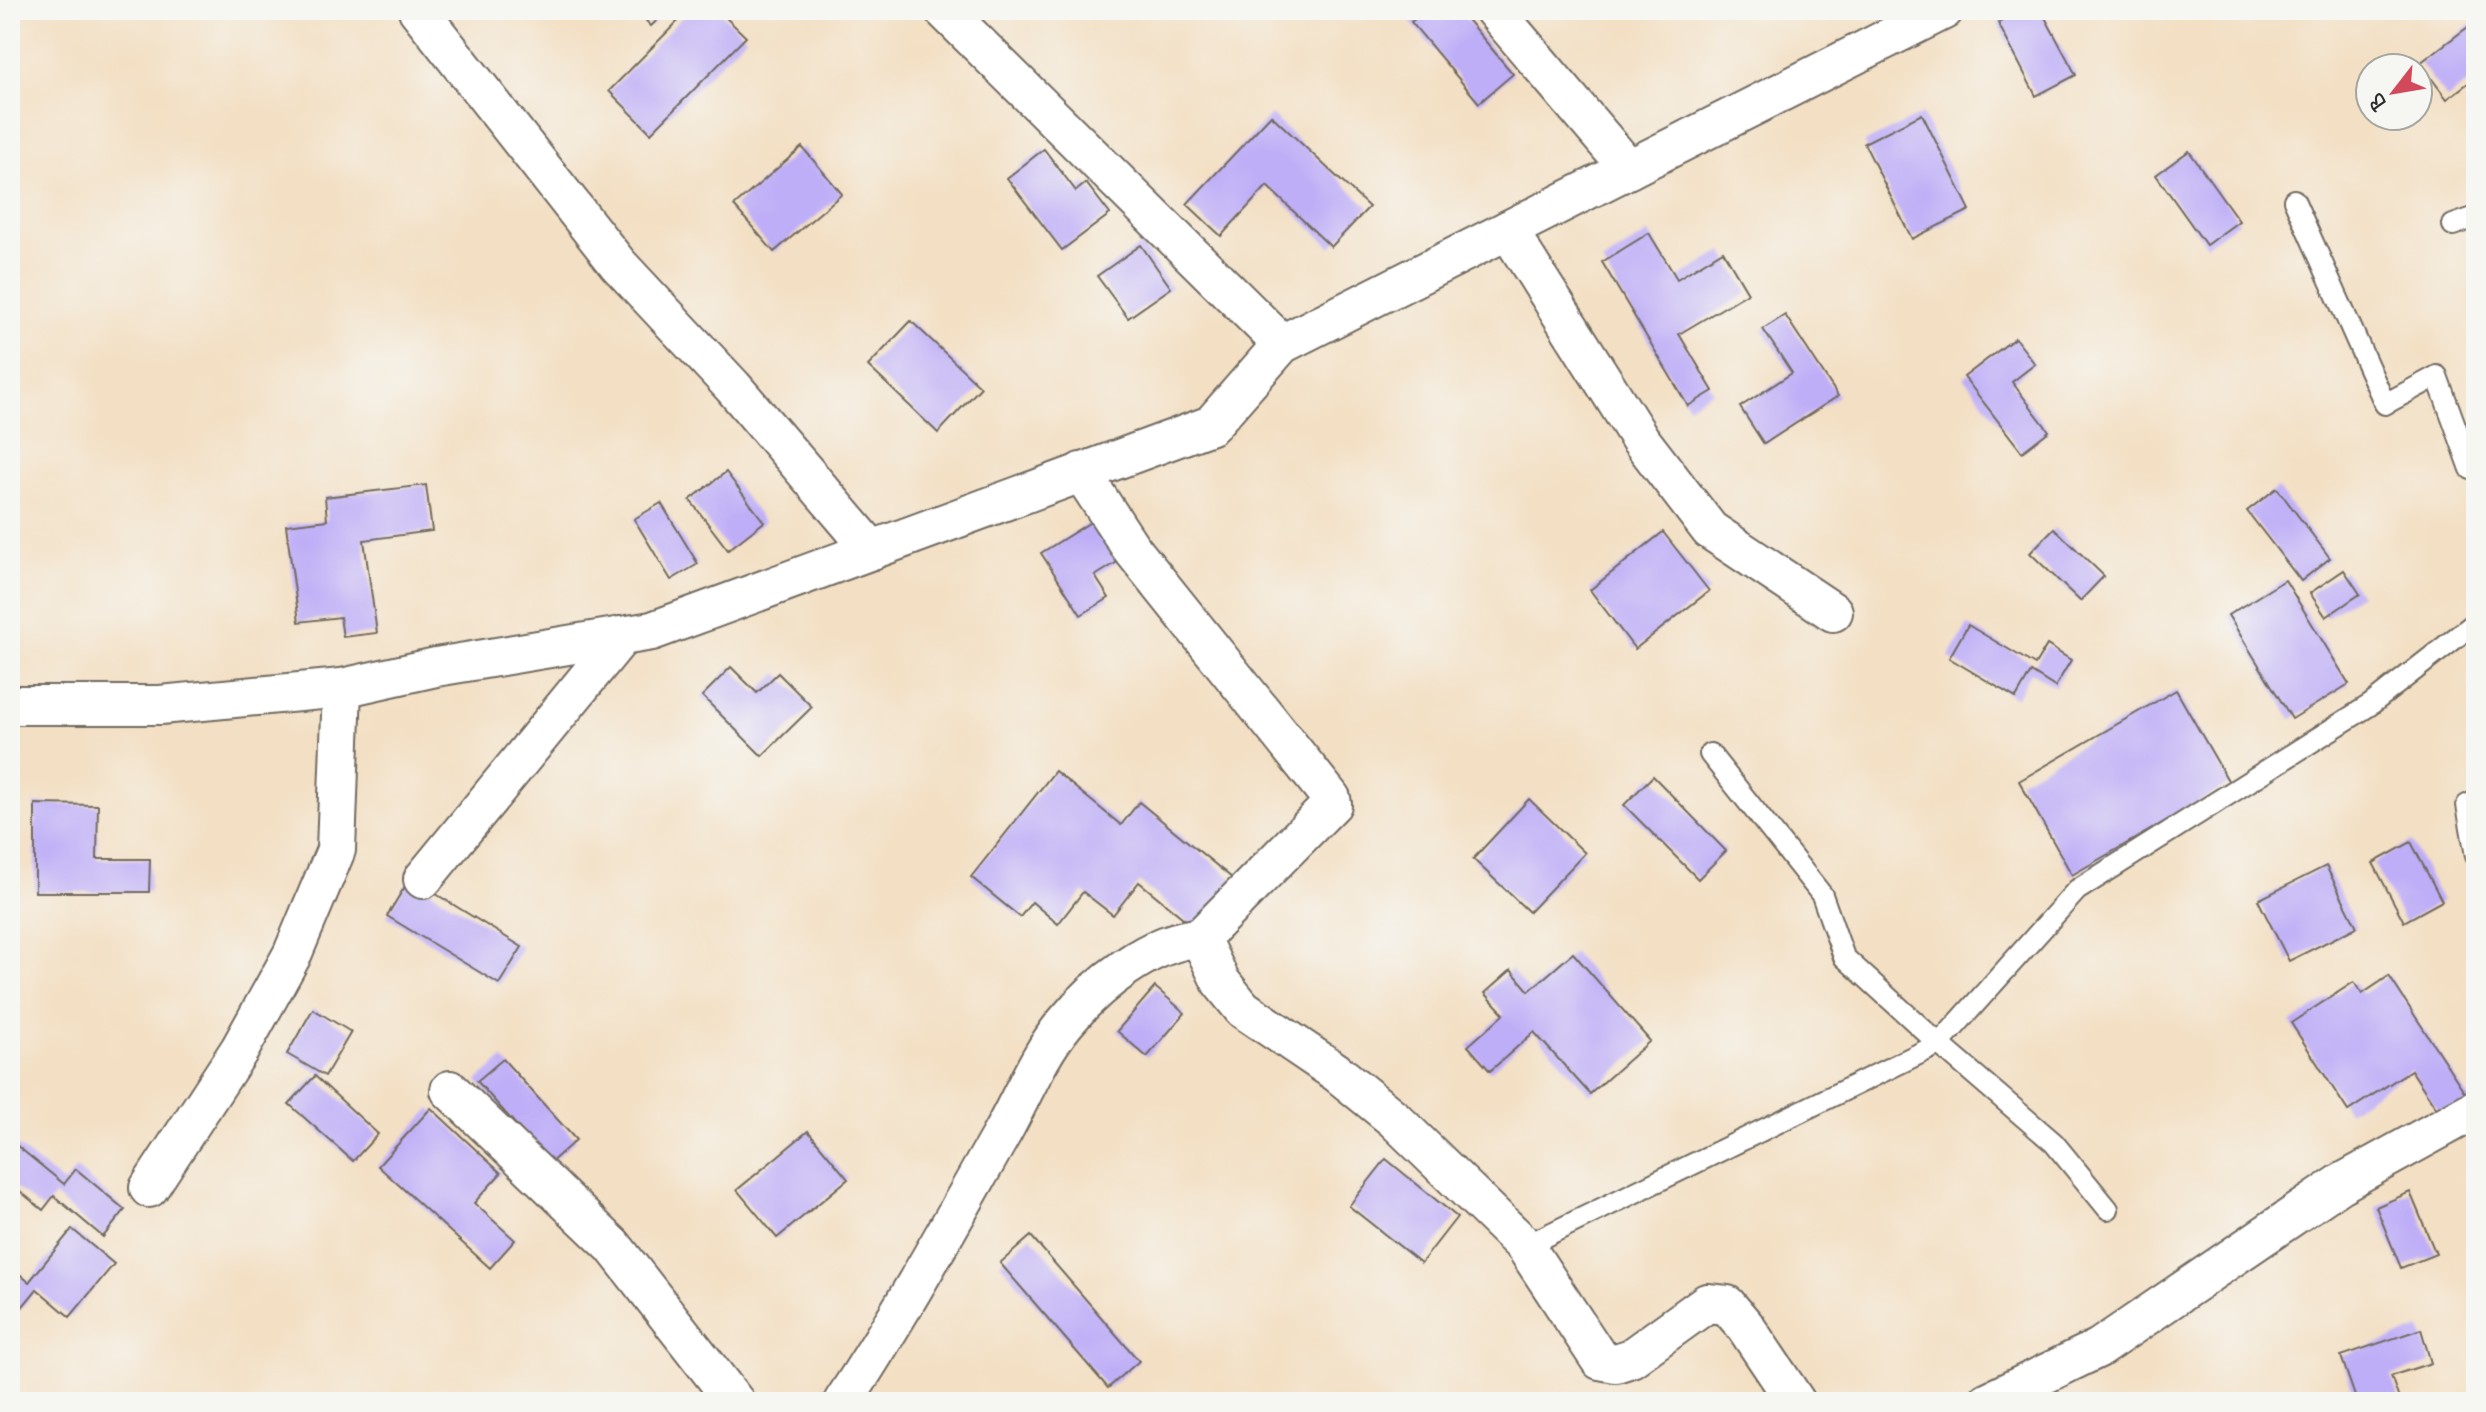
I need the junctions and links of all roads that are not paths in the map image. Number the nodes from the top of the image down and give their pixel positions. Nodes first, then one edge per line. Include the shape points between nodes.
1 (944, 10) edge
2 (1494, 10) edge
3 (1944, 10) edge
4 (438, 17) edge
5 (1629, 169) junction
6 (2294, 200) dead end
7 (2476, 217) edge
8 (2453, 225) dead end
9 (1508, 230) junction
10 (1282, 344) junction
11 (2476, 468) edge
12 (1081, 472) junction
13 (872, 550) junction
14 (1833, 612) dead end
15 (2476, 622) edge
16 (622, 636) junction
17 (342, 688) junction
18 (10, 705) edge
19 (1710, 754) dead end
20 (2476, 801) edge
21 (2476, 856) edge
22 (423, 879) dead end
23 (1200, 938) junction
24 (1939, 1044) junction
25 (450, 1090) dead end
26 (2476, 1109) edge
27 (149, 1188) dead end
28 (2108, 1209) dead end
29 (1525, 1246) junction
30 (735, 1402) edge
31 (843, 1402) edge
32 (1796, 1402) edge
33 (1987, 1402) edge

1 - 10 street
2 - 5 street
3 - 5 street
4 - 13 street via 618,264 733,387
5 - 9 street
6 - 11 lane via 2385,404 2437,376 2471,469
7 - 8 lane
9 - 10 street
9 - 14 street via 1640,439 1710,530
10 - 12 street via 1211,425
12 - 13 street
12 - 23 street via 1131,548 1331,798 1332,804
13 - 16 street via 652,631
15 - 24 lane via 2370,705 2077,890
16 - 17 street
16 - 22 street
17 - 18 street via 160,705
17 - 27 street via 336,850 292,955 240,1049
19 - 24 lane via 1822,895 1844,957
20 - 21 lane via 2467,805
23 - 29 street via 1221,982 1243,1009 1394,1119
23 - 31 street via 1179,939 1115,973 1059,1031 891,1329
24 - 28 lane via 2054,1143
24 - 29 lane
25 - 30 street via 613,1246
26 - 33 street via 2340,1184 2099,1348
29 - 32 street via 1600,1360 1616,1363 1631,1358 1707,1303 1727,1305

